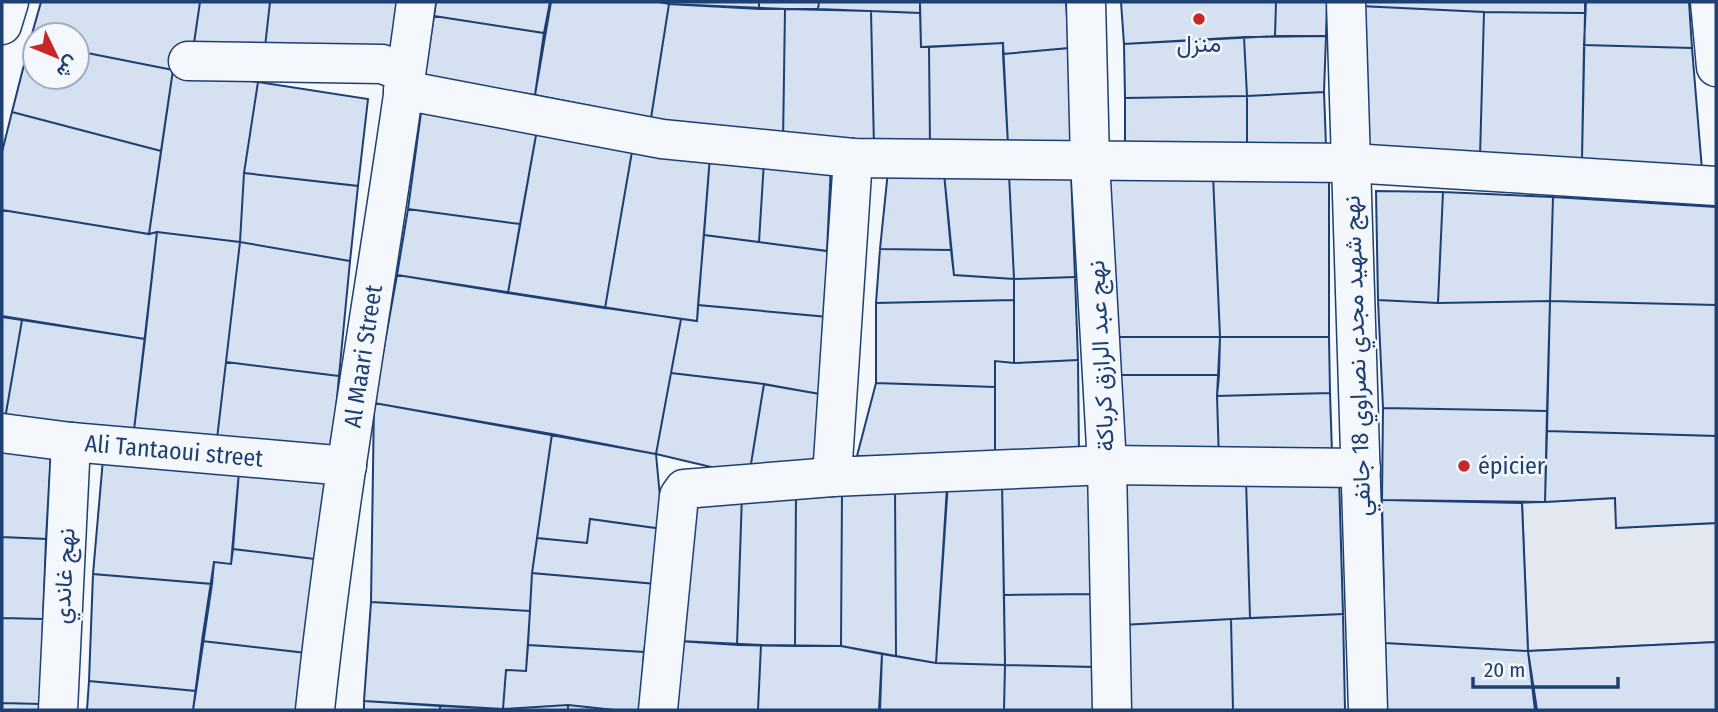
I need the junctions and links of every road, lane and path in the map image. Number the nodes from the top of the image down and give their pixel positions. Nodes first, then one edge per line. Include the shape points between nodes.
1 (9, 2) edge
2 (416, 2) edge
3 (1086, 2) edge
4 (1346, 2) edge
5 (1710, 2) edge
6 (2, 25) edge
7 (188, 61) dead end
8 (1716, 67) edge
9 (405, 82) junction
10 (853, 158) junction
11 (1090, 162) junction
12 (1351, 163) junction
13 (1716, 186) edge
14 (2, 433) edge
15 (71, 442) junction
16 (1107, 465) junction
17 (347, 466) junction
18 (1361, 468) junction
19 (832, 477) junction
20 (58, 710) edge
21 (315, 710) edge
22 (658, 710) edge
23 (1112, 710) edge
24 (1368, 710) edge

1 - 6 street
2 - 9 street, Al Maari Street
3 - 11 street, نهج عبد الرازق كرباكة
4 - 12 street, نهج شهيد مجدي نصراوي 18 جانفي
5 - 8 street
7 - 9 street via 382,64
9 - 10 street via 662,139
9 - 17 street, Al Maari Street
10 - 11 street
10 - 19 street
11 - 12 street
11 - 16 street, نهج عبد الرازق كرباكة
12 - 13 street
12 - 18 street, نهج شهيد مجدي نصراوي 18 جانفي
14 - 15 street, Ali Tantaoui street
15 - 17 street, Ali Tantaoui street
15 - 20 street, نهج غاندي
16 - 18 street
16 - 19 street
16 - 23 street, نهج عبد الرازق كرباكة
17 - 21 street, Al Maari Street
18 - 24 street, نهج شهيد مجدي نصراوي 18 جانفي
19 - 22 street via 684,489 680,493

